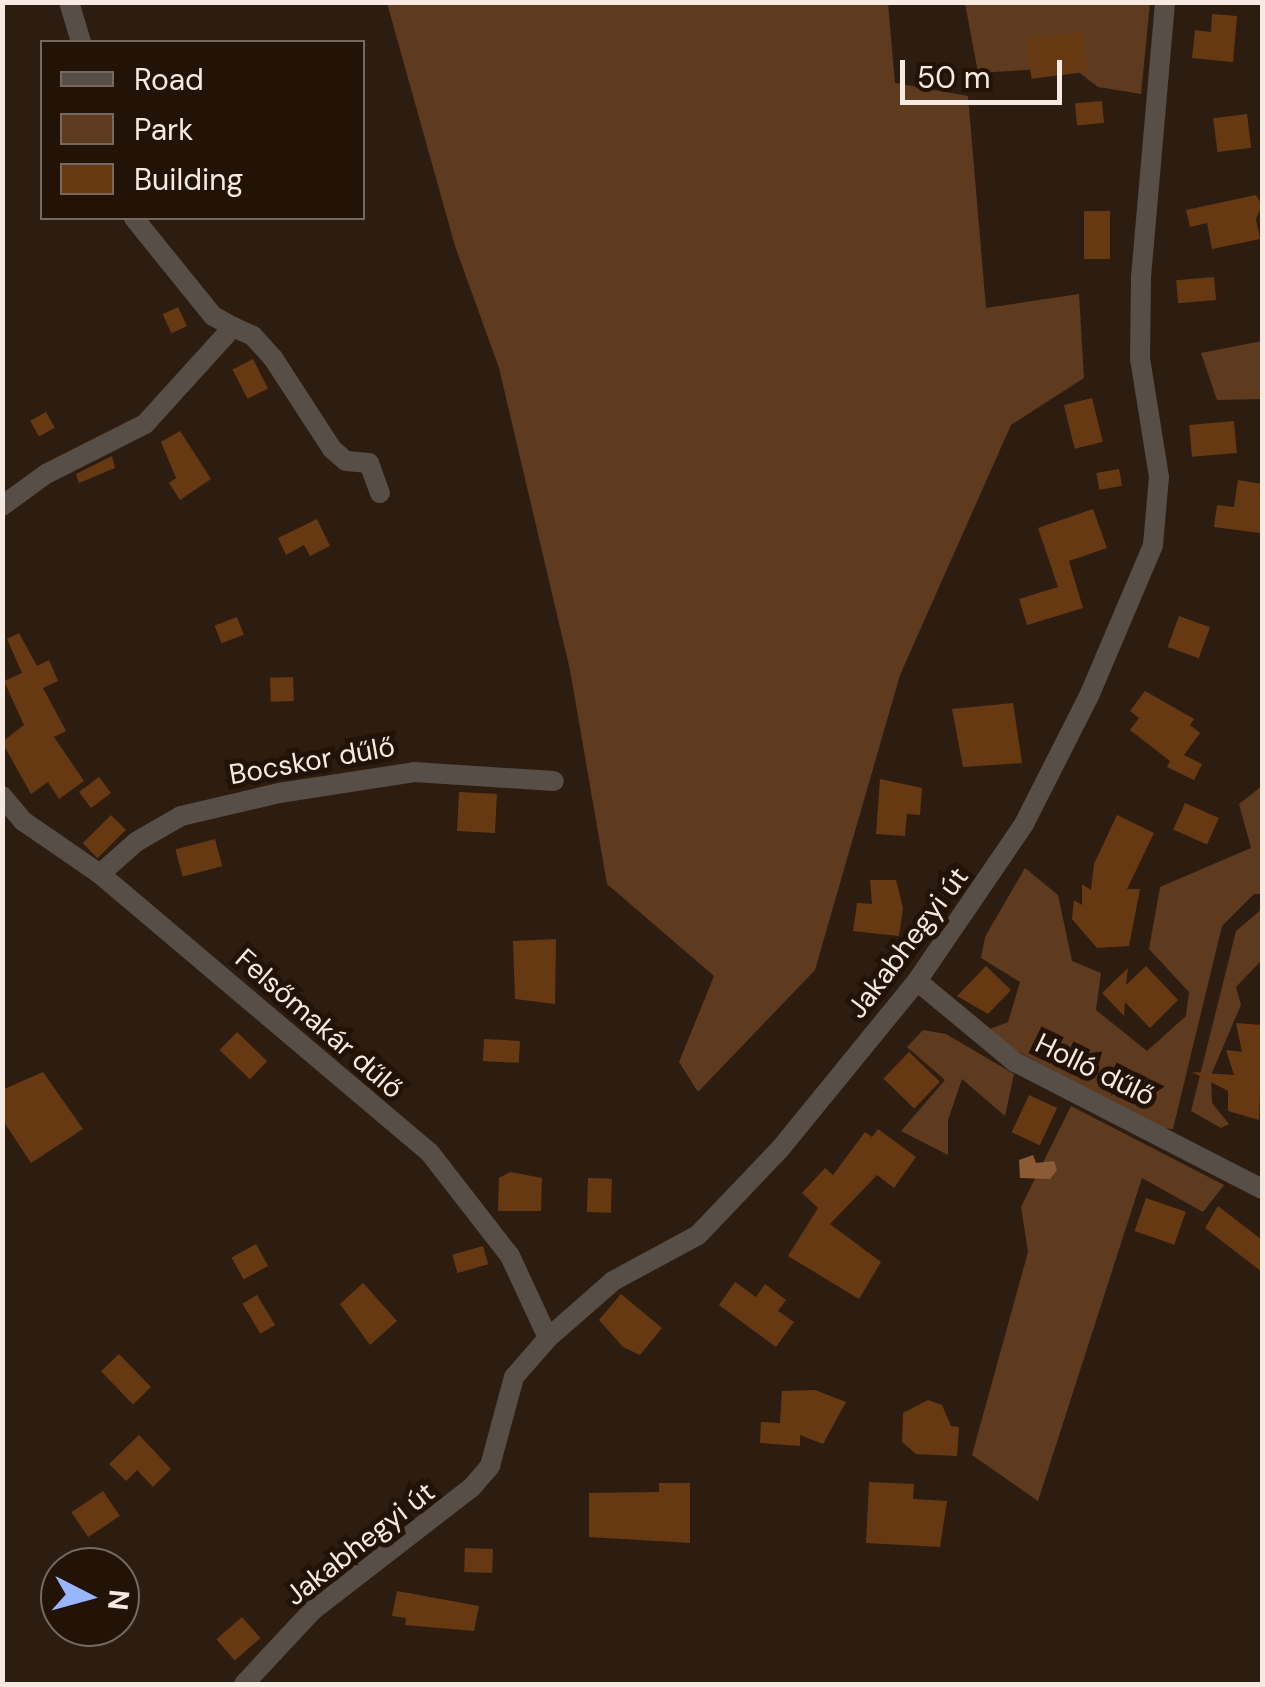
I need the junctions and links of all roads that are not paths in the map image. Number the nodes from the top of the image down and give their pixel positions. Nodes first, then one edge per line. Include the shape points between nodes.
1 (69, 2) edge
2 (1166, 2) edge
3 (80, 40) edge
4 (136, 220) edge
5 (234, 328) junction
6 (380, 492) dead end
7 (2, 506) edge
8 (554, 781) dead end
9 (2, 796) edge
10 (100, 874) junction
11 (917, 981) junction
12 (1262, 1188) edge
13 (548, 1338) junction
14 (244, 1684) edge

1 - 3 street
2 - 11 street, Jakabhegyi út via 1141,277 1140,359 1160,477 1154,545 1090,696 1024,824
4 - 5 street via 213,316
5 - 6 street via 253,336 272,358 332,448 346,461 369,463
5 - 7 street via 146,424 46,474
8 - 10 street, Bocskor dűlő via 414,772 279,793 181,816 136,842
9 - 10 street, Felsőmakár dűlő via 54,847
10 - 13 street, Felsőmakár dűlő via 430,1153 510,1256
11 - 12 street, Holló dűlő via 1015,1062
11 - 13 street, Jakabhegyi út via 780,1149 698,1235 613,1280
13 - 14 street, Jakabhegyi út via 514,1377 490,1466 472,1487 313,1610

